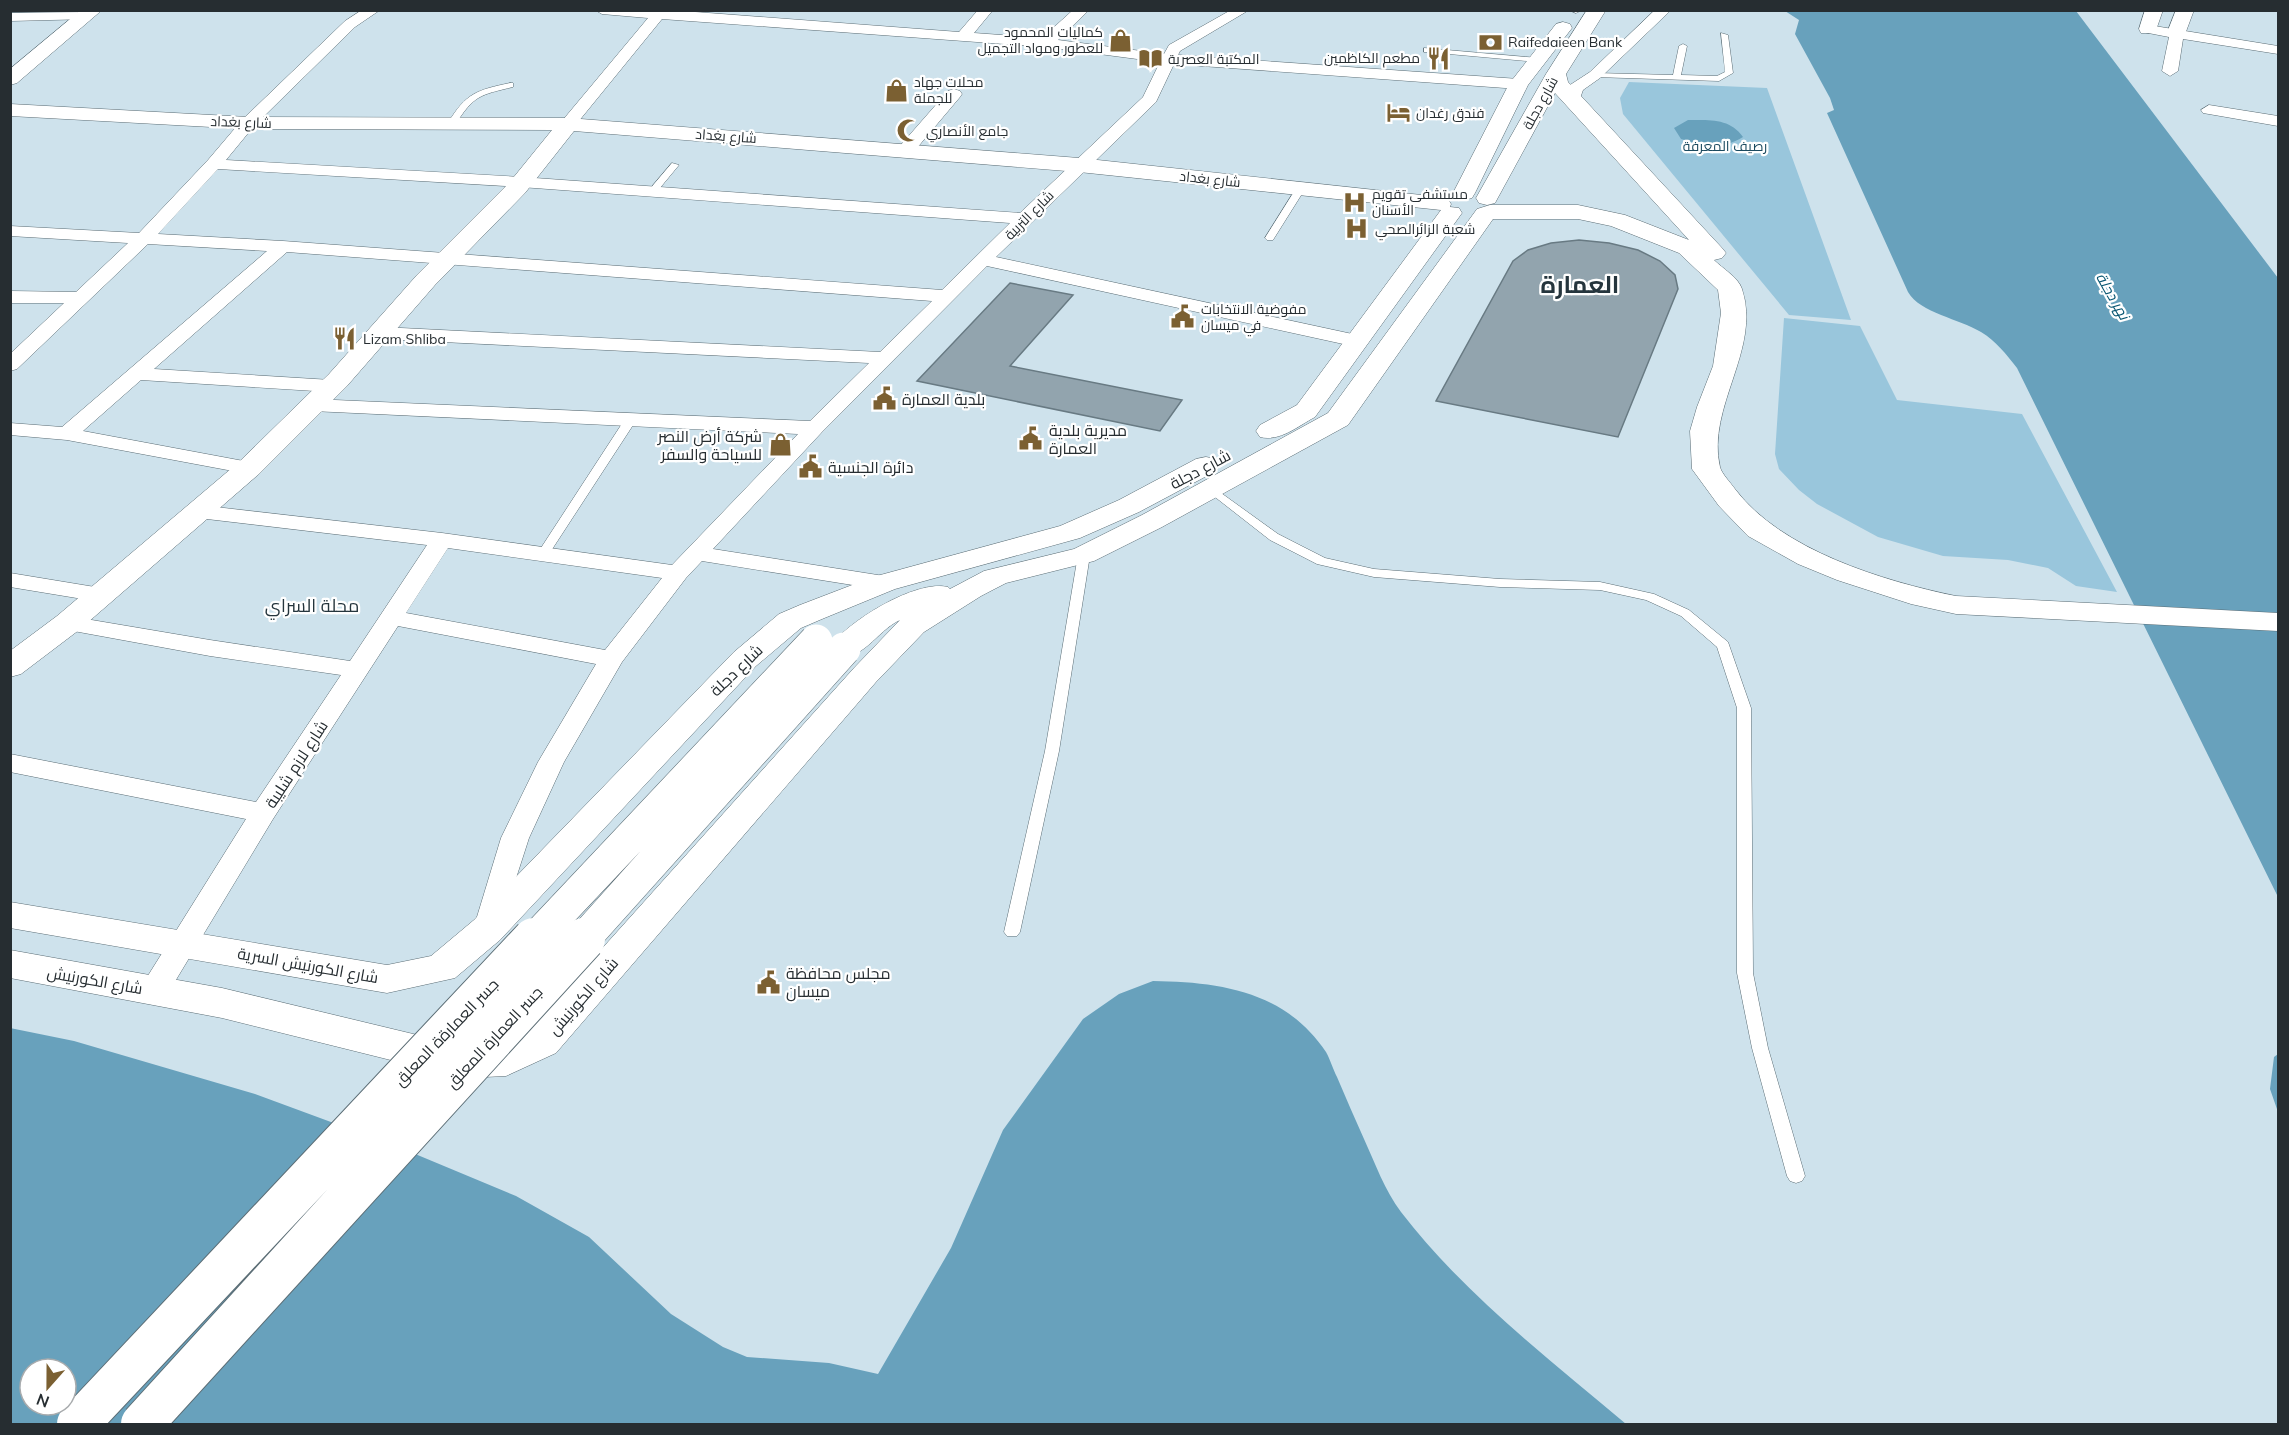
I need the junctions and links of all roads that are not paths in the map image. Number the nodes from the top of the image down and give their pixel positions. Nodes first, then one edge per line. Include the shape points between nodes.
1 (373, 10) edge
2 (602, 10) edge
3 (986, 10) edge
4 (1082, 10) edge
5 (1242, 10) edge
6 (1597, 10) edge
7 (1664, 10) edge
8 (2154, 10) edge
9 (2185, 10) edge
10 (1575, 11) edge
11 (661, 12) edge
12 (90, 13) edge
13 (10, 17) edge
14 (2148, 29) joint
15 (2177, 33) junction
16 (1724, 35) dead end
17 (964, 36) junction
18 (1046, 43) junction
19 (1683, 46) dead end
20 (1427, 50) dead end
21 (2278, 50) edge
22 (1169, 58) junction
23 (1538, 60) junction
24 (2170, 71) dead end
25 (14, 74) edge
26 (1556, 74) junction
27 (1595, 75) junction
28 (1676, 78) junction
29 (1519, 84) junction
30 (510, 86) dead end
31 (954, 94) dead end
32 (1572, 100) junction
33 (10, 110) edge
34 (2209, 110) dead end
35 (2278, 122) edge
36 (248, 123) junction
37 (452, 123) junction
38 (568, 124) junction
39 (905, 150) junction
40 (214, 164) junction
41 (675, 165) dead end
42 (1080, 165) junction
43 (521, 182) junction
44 (1300, 189) junction
45 (652, 192) junction
46 (1452, 203) junction
47 (1488, 206) junction
48 (1024, 219) junction
49 (1636, 226) junction
50 (10, 231) edge
51 (144, 238) junction
52 (1270, 238) dead end
53 (1467, 242) junction
54 (283, 246) junction
55 (1705, 254) junction
56 (446, 259) junction
57 (983, 260) junction
58 (947, 296) junction
59 (10, 297) edge
60 (81, 298) junction
61 (381, 333) junction
62 (1357, 341) junction
63 (885, 358) junction
64 (10, 365) edge
65 (136, 374) junction
66 (331, 386) junction
67 (312, 405) junction
68 (632, 419) junction
69 (815, 428) junction
70 (10, 429) edge
71 (67, 434) junction
72 (249, 468) junction
73 (1210, 488) junction
74 (198, 512) junction
75 (442, 540) junction
76 (696, 553) junction
77 (543, 554) junction
78 (1084, 555) junction
79 (678, 573) junction
80 (10, 580) edge
81 (871, 588) junction
82 (101, 595) junction
83 (2278, 613) edge
84 (392, 618) junction
85 (2278, 622) edge
86 (68, 623) junction
87 (842, 655) junction
88 (611, 659) junction
89 (10, 667) edge
90 (358, 670) junction
91 (10, 763) edge
92 (635, 774) joint
93 (263, 813) junction
94 (10, 915) edge
95 (487, 930) junction
96 (1012, 932) dead end
97 (183, 944) junction
98 (10, 964) edge
99 (154, 990) junction
100 (1796, 1176) dead end
101 (78, 1425) edge
102 (142, 1425) edge

1 - 36 street via 350,24
2 - 11 street
3 - 17 street
4 - 18 street
5 - 22 street, شارع التربية via 1174,48
6 - 26 main road, شارع دجلة
7 - 27 street
8 - 14 main road
9 - 15 main road
10 - 23 main road, شارع دجلة
11 - 17 street
11 - 38 street
12 - 13 street
12 - 25 main road
14 - 15 street
15 - 21 street
15 - 24 street
16 - 28 lane via 1729,72 1719,79
17 - 18 street
18 - 22 street
19 - 28 lane
20 - 23 lane
22 - 29 street
22 - 42 street, شارع التربية via 1150,99
23 - 29 main road, شارع دجلة
26 - 32 main road
26 - 47 main road, شارع دجلة
27 - 28 lane
27 - 32 street via 1576,88
29 - 46 main road, شارع دجلة
30 - 37 lane via 473,94
31 - 39 street
32 - 55 main road
33 - 36 main road, شارع بغداد
34 - 35 street
36 - 37 main road, شارع بغداد
36 - 40 street
37 - 38 main road, شارع بغداد
38 - 39 main road, شارع بغداد
38 - 43 main road
39 - 42 main road, شارع بغداد
40 - 43 street
40 - 51 street
41 - 45 lane
42 - 44 main road, شارع بغداد
42 - 48 street, شارع التربية
43 - 45 street
43 - 56 main road
44 - 46 main road, شارع بغداد
44 - 52 lane
45 - 48 street
46 - 47 main road, شارع بغداد
46 - 62 main road, شارع دجلة
47 - 49 main road via 1578,212
47 - 53 main road, شارع دجلة
47 - 55 main road via 1540,199 1602,208 1681,235
48 - 57 street, شارع التربية
49 - 53 main road via 1588,221 1537,222 1492,231
49 - 55 main road
50 - 51 street
51 - 54 street
51 - 60 street
53 - 73 main road, شارع دجلة via 1338,419
54 - 56 street
54 - 65 street
55 - 83 main road via 1747,291 1750,314 1725,416 1723,448 1730,473 1774,525 1834,555 1896,578 1948,591
55 - 85 main road via 1730,288 1733,313 1726,366 1704,431 1706,469 1729,501 1758,530 1848,574 1956,605
56 - 58 street
56 - 61 main road
57 - 58 street, شارع التربية
57 - 62 street
58 - 63 street, شارع التربية
59 - 60 street
60 - 64 street
61 - 63 street
61 - 66 main road
62 - 81 main road, شارع دجلة via 1306,411 1129,506 1070,532
63 - 69 street, شارع التربية
65 - 66 street
65 - 71 street
66 - 67 main road
67 - 68 street
67 - 72 main road
68 - 69 street
68 - 77 lane
69 - 76 street, شارع التربية
70 - 71 street
71 - 72 street
72 - 74 main road
73 - 78 main road, شارع دجلة
73 - 100 lane via 1274,537 1321,561 1374,573 1600,586 1650,597 1685,613 1724,645 1744,708 1745,973 1760,1048
74 - 75 street
74 - 82 main road
75 - 77 street
75 - 84 street, شارع لازم شليبة
76 - 79 street, شارع التربية
76 - 81 street
77 - 79 street
78 - 87 main road, شارع دجلة via 946,590 907,604 881,617
78 - 96 lane via 1052,751
79 - 88 street, شارع التربية
80 - 82 street
81 - 87 main road via 845,614
81 - 92 main road, شارع دجلة via 790,621 770,636
82 - 86 main road
84 - 88 street
84 - 90 street, شارع لازم شليبة
86 - 89 main road
86 - 90 street
87 - 99 main road, شارع الكورنيش via 558,1025 542,1042 506,1060 464,1062
87 - 101 main road, جسر العمارةة المعلق, bridge via 651,818 400,1079
87 - 102 main road, جسر العمارة المعلق, bridge
88 - 95 street, شارع التربية via 551,762 515,838
90 - 93 street, شارع لازم شليبة
91 - 93 street
92 - 95 main road, شارع الكورنيش السرية
93 - 97 street, شارع لازم شليبة
94 - 97 main road, شارع الكورنيش السرية
95 - 97 main road, شارع الكورنيش السرية via 442,968 387,978
97 - 99 street, شارع لازم شليبة
98 - 99 main road, شارع الكورنيش

